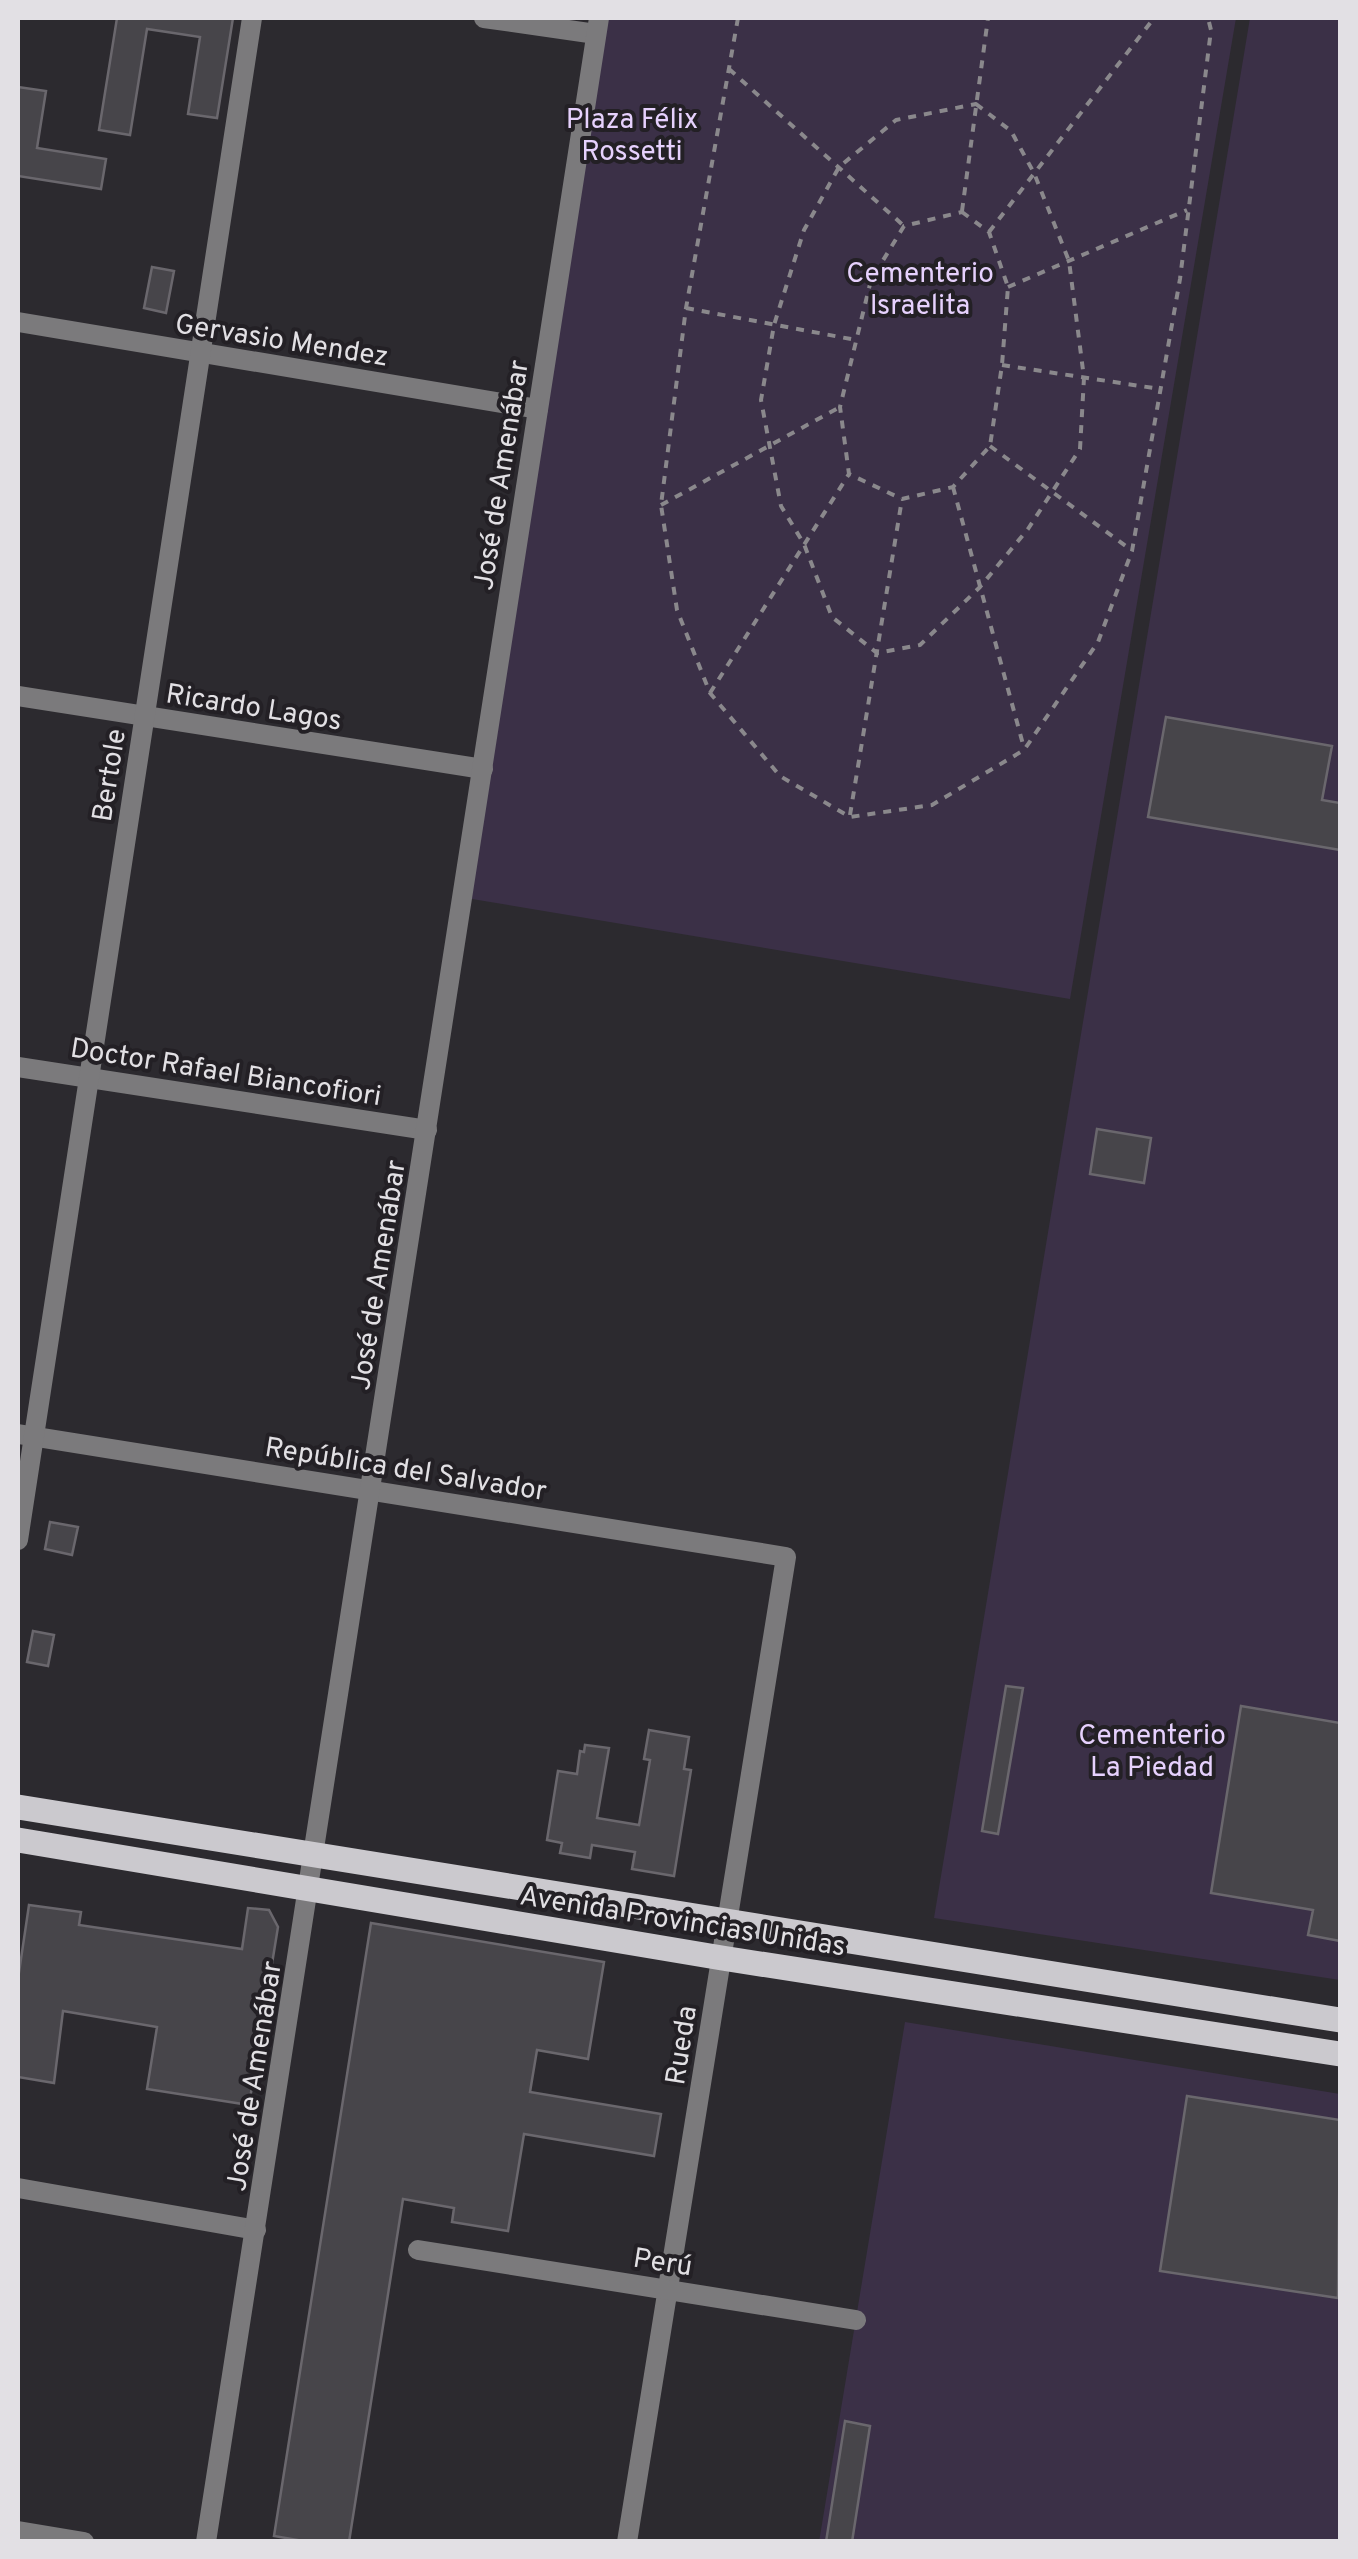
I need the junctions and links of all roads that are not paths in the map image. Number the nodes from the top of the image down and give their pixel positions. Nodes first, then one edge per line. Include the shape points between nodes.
1 (252, 18) edge
2 (484, 18) edge
3 (597, 26) edge
4 (18, 322) edge
5 (201, 353) junction
6 (538, 410) junction
7 (18, 696) edge
8 (144, 717) junction
9 (483, 769) junction
10 (18, 1067) edge
11 (89, 1078) junction
12 (427, 1130) junction
13 (26, 1436) edge
14 (371, 1491) junction
15 (18, 1540) edge
16 (786, 1556) joint
17 (18, 1807) edge
18 (18, 1840) edge
19 (316, 1855) junction
20 (310, 1889) junction
21 (727, 1922) junction
22 (722, 1958) junction
23 (1340, 2020) edge
24 (1340, 2054) edge
25 (18, 2188) edge
26 (256, 2230) junction
27 (418, 2250) dead end
28 (668, 2290) junction
29 (856, 2320) dead end
30 (18, 2531) edge
31 (84, 2542) edge
32 (206, 2542) edge
33 (628, 2542) edge

1 - 5 street, Bertole
2 - 3 street
3 - 6 street, José de Amenábar
4 - 5 street, Gervasio Mendez
5 - 6 street, Gervasio Mendez
5 - 8 street, Bertole
6 - 9 street, José de Amenábar
7 - 8 street, Ricardo Lagos
8 - 9 street, Ricardo Lagos
8 - 11 street, Bertole
9 - 12 street, José de Amenábar
10 - 11 street, Doctor Rafael Biancofiori
11 - 12 street, Doctor Rafael Biancofiori
11 - 13 street, Bertole
12 - 14 street, José de Amenábar
13 - 14 street, República del Salvador
13 - 15 street, Bertole
14 - 16 street, República del Salvador
14 - 19 street, José de Amenábar
16 - 21 street, Rueda
17 - 19 main road, Avenida Provincias Unidas
18 - 20 main road, Avenida Provincias Unidas
19 - 20 street, José de Amenábar
19 - 21 main road, Avenida Provincias Unidas
20 - 22 main road, Avenida Provincias Unidas
20 - 26 street, José de Amenábar
21 - 22 street, Rueda
21 - 23 main road, Avenida Provincias Unidas
22 - 24 main road, Avenida Provincias Unidas
22 - 28 street, Rueda
25 - 26 street
26 - 32 street, José de Amenábar
27 - 28 street, Perú
28 - 29 street, Perú
28 - 33 street, Rueda
30 - 31 street

